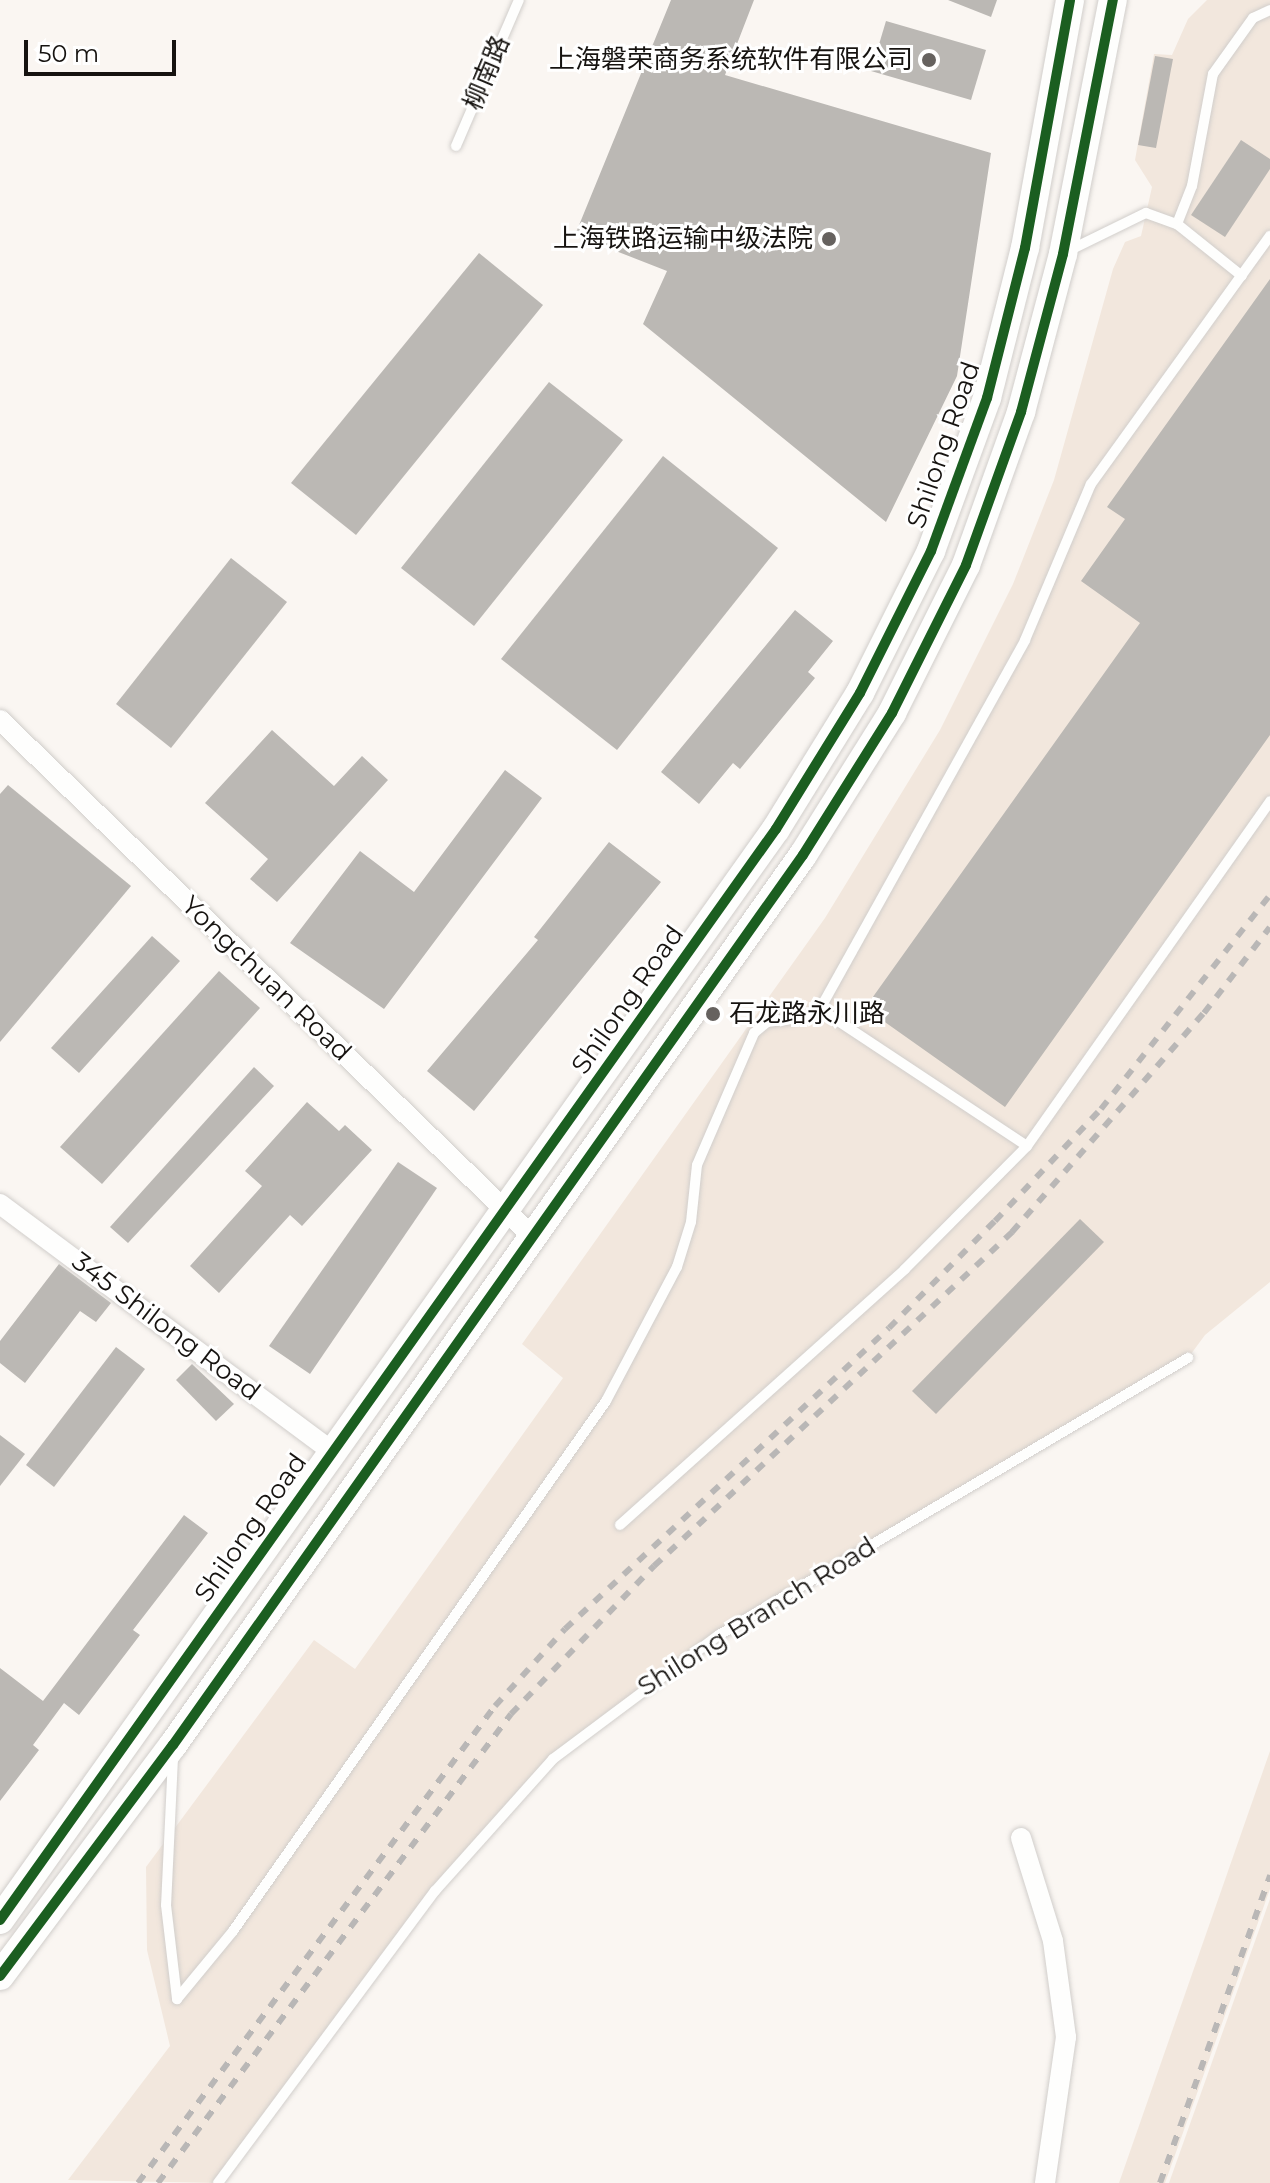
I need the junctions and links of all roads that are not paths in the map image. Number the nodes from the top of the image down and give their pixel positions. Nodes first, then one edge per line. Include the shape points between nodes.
1 (519, 0) edge
2 (1070, 0) edge
3 (1113, 0) edge
4 (1270, 10) edge
5 (456, 146) dead end
6 (1177, 224) junction
7 (1270, 236) edge
8 (1063, 254) junction
9 (1242, 276) junction
10 (0, 720) edge
11 (1270, 801) edge
12 (820, 1009) junction
13 (1027, 1146) junction
14 (0, 1204) edge
15 (506, 1211) junction
16 (533, 1237) junction
17 (1188, 1358) dead end
18 (331, 1451) junction
19 (620, 1525) dead end
20 (173, 1745) junction
21 (1021, 1838) dead end
22 (0, 1920) edge
23 (0, 1976) edge
24 (218, 2183) edge
25 (1045, 2183) edge

1 - 5 lane, 柳南路
2 - 15 main road, Shilong Road via 1025,248 987,398 931,551 860,693 776,829
3 - 8 main road
4 - 6 lane via 1253,18 1213,74 1192,186
6 - 8 lane via 1146,213
6 - 9 lane
7 - 9 lane
8 - 16 main road via 1021,412 966,565 892,713 803,855
9 - 12 lane via 1091,484 1018,653
10 - 15 street, Yongchuan Road
11 - 13 lane
12 - 13 lane
12 - 20 lane via 802,1018 767,1022 754,1033 697,1165 691,1222 677,1267 606,1401 233,1931 177,1999 166,1905
13 - 19 lane via 905,1269
14 - 18 street, 345 Shilong Road
15 - 16 street, Yongchuan Road
15 - 18 main road, Shilong Road
16 - 20 main road
17 - 24 lane, Shilong Branch Road via 719,1635 553,1759 435,1891
18 - 22 main road, Shilong Road
20 - 23 main road
21 - 25 street via 1053,1941 1066,2037

